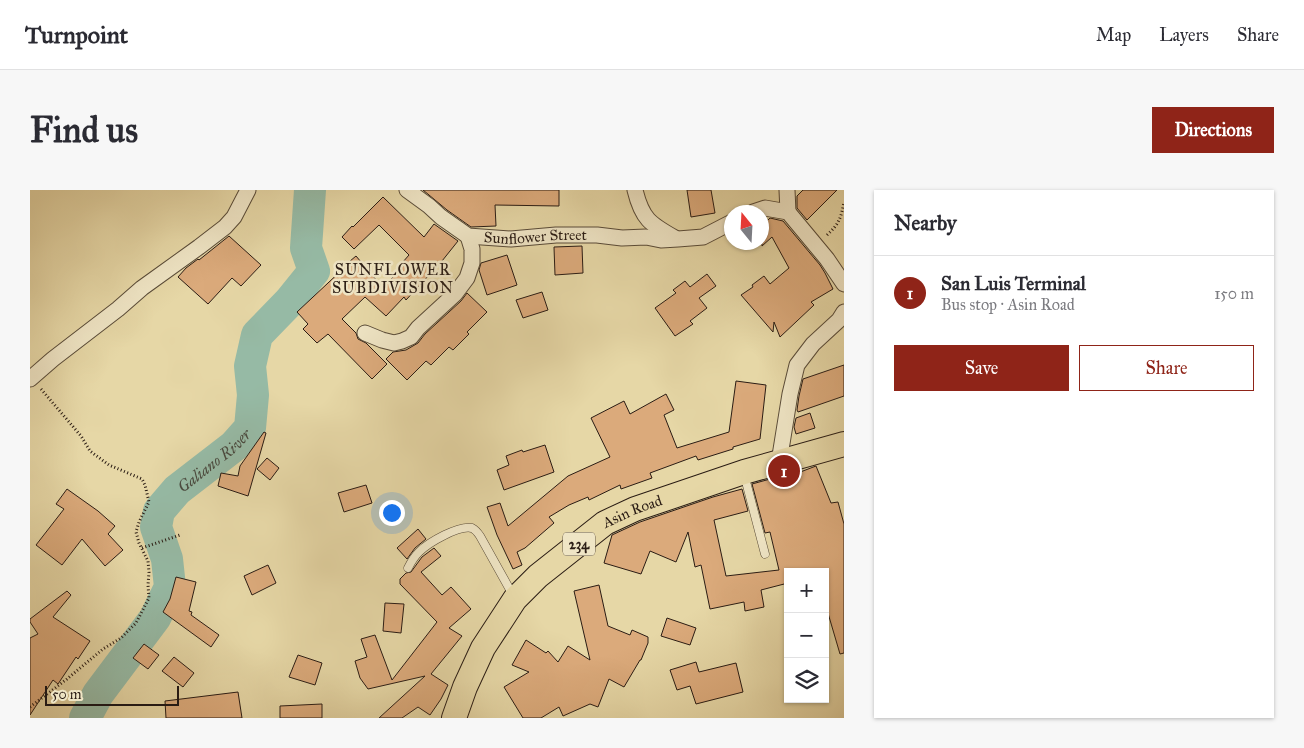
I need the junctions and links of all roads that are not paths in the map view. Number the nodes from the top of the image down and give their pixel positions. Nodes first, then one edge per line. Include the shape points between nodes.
1 (248, 190) edge
2 (407, 190) edge
3 (635, 190) edge
4 (786, 190) edge
5 (769, 209) edge
6 (788, 212) junction
7 (724, 226) edge
8 (468, 236) junction
9 (678, 239) junction
10 (844, 284) edge
11 (844, 312) edge
12 (365, 333) dead end
13 (30, 378) edge
14 (844, 444) edge
15 (779, 462) junction
16 (744, 472) junction
17 (765, 554) dead end
18 (408, 568) dead end
19 (515, 598) junction
20 (454, 718) edge

1 - 13 street via 234,217 224,227
2 - 8 street, Sunflower Street
3 - 9 street via 646,219
4 - 6 street
5 - 6 street
6 - 10 street
7 - 9 street, Sunflower Street via 703,237
8 - 9 street, Sunflower Street via 511,239 597,235
8 - 12 street via 472,263 466,278 455,294 411,337 394,343
11 - 15 street via 797,365
14 - 15 main road, Asin Road / 234
15 - 16 main road, Asin Road / 234
16 - 17 lane
16 - 19 main road, Asin Road / 234 via 606,523
18 - 19 lane via 429,543 471,528 480,536
19 - 20 main road, Asin Road / 234 via 483,648

